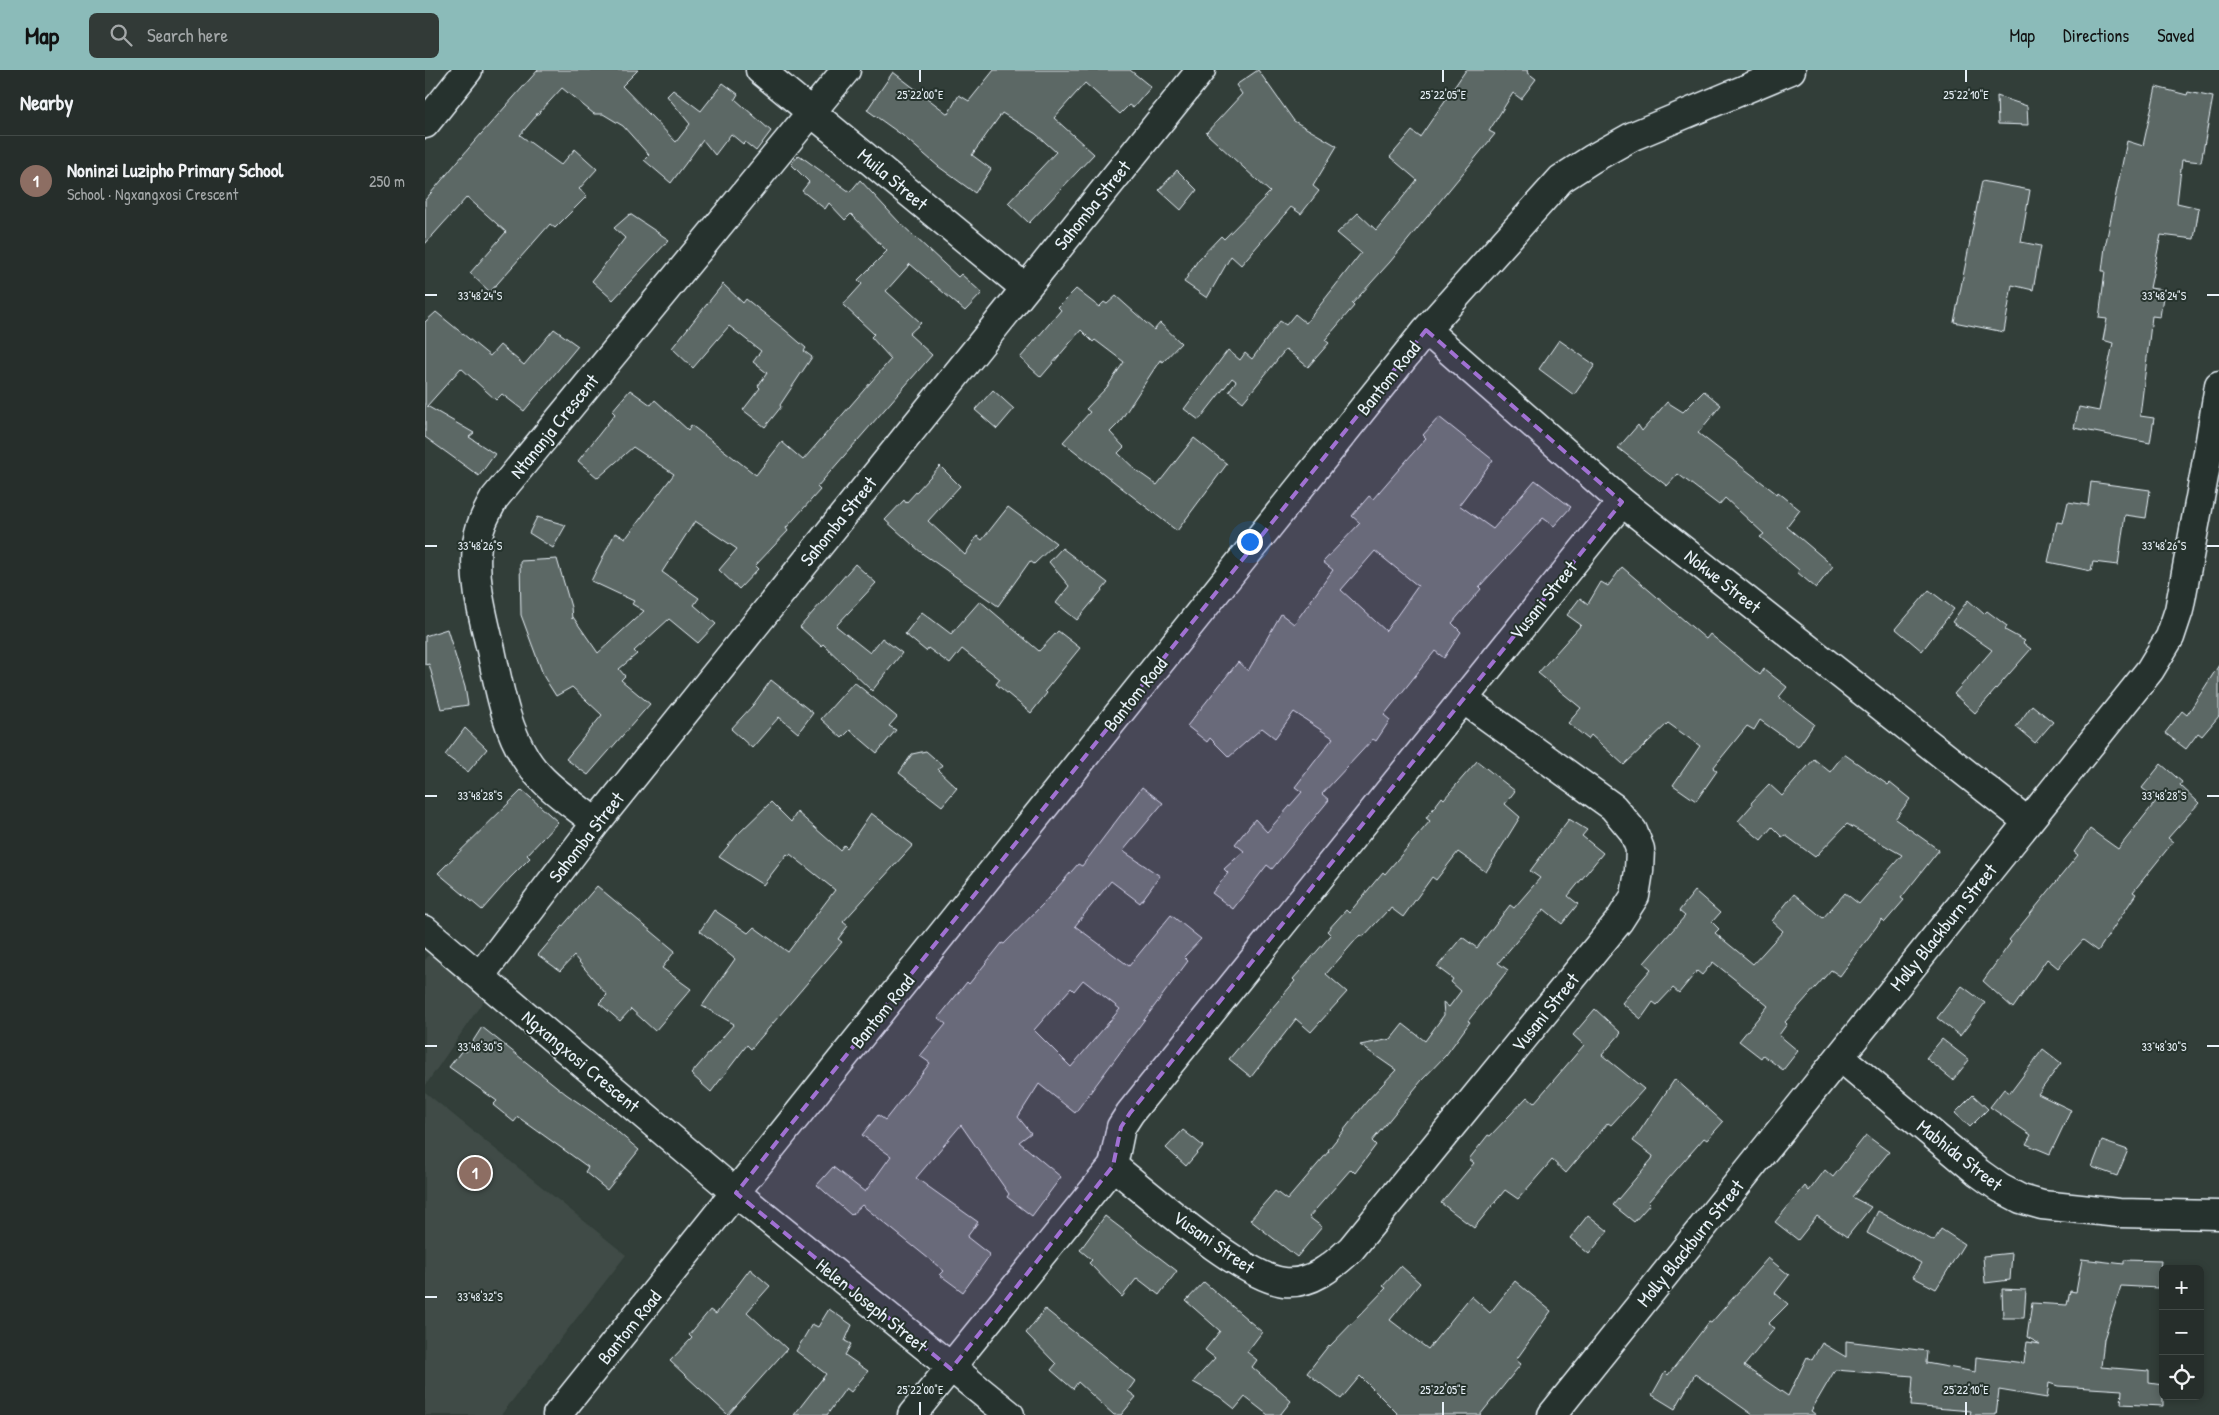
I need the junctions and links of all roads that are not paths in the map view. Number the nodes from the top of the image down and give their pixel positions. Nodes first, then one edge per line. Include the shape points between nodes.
1 (468, 70) edge
2 (760, 70) edge
3 (846, 70) edge
4 (1201, 70) edge
5 (1791, 70) edge
6 (812, 112) junction
7 (425, 124) edge
8 (1025, 288) junction
9 (1427, 330) junction
10 (2219, 385) edge
11 (1622, 502) junction
12 (1463, 699) junction
13 (2028, 822) junction
14 (596, 823) junction
15 (425, 930) edge
16 (481, 976) junction
17 (1840, 1057) junction
18 (1113, 1166) junction
19 (736, 1193) junction
20 (2219, 1215) edge
21 (951, 1369) junction
22 (557, 1415) edge
23 (912, 1415) edge
24 (1010, 1415) edge
25 (1552, 1415) edge

1 - 7 street
2 - 6 street, Muila Street
3 - 6 street, Ntananja Crescent
4 - 8 street, Sahomba Street
5 - 9 street, Bantom Road via 1633,136 1561,180
6 - 8 street, Muila Street
6 - 14 street, Ntananja Crescent via 494,499 481,523 476,566 480,600 505,711 526,758 539,776
8 - 14 street, Sahomba Street
9 - 11 street, Nokwe Street
9 - 19 street, Bantom Road
10 - 13 street, Molly Blackburn Street via 2185,582 2170,636 2150,670
11 - 12 street, Vusani Street
11 - 13 street, Nokwe Street
12 - 18 street, Vusani Street via 1130,1113 1121,1127
12 - 18 street, Vusani Street via 1613,807 1633,831 1640,849 1639,871 1635,896 1619,921 1351,1249 1331,1268 1309,1278 1285,1282 1259,1274 1231,1257
13 - 17 street, Molly Blackburn Street
14 - 16 street, Sahomba Street
15 - 16 street, Ngxangxosi Crescent
16 - 19 street, Ngxangxosi Crescent
17 - 20 street, Mabhida Street via 1979,1173 2021,1199 2042,1205 2119,1213
17 - 25 street, Molly Blackburn Street
18 - 21 street
19 - 21 street, Helen Joseph Street
19 - 22 street, Bantom Road
21 - 23 street
21 - 24 street, Helen Joseph Street

